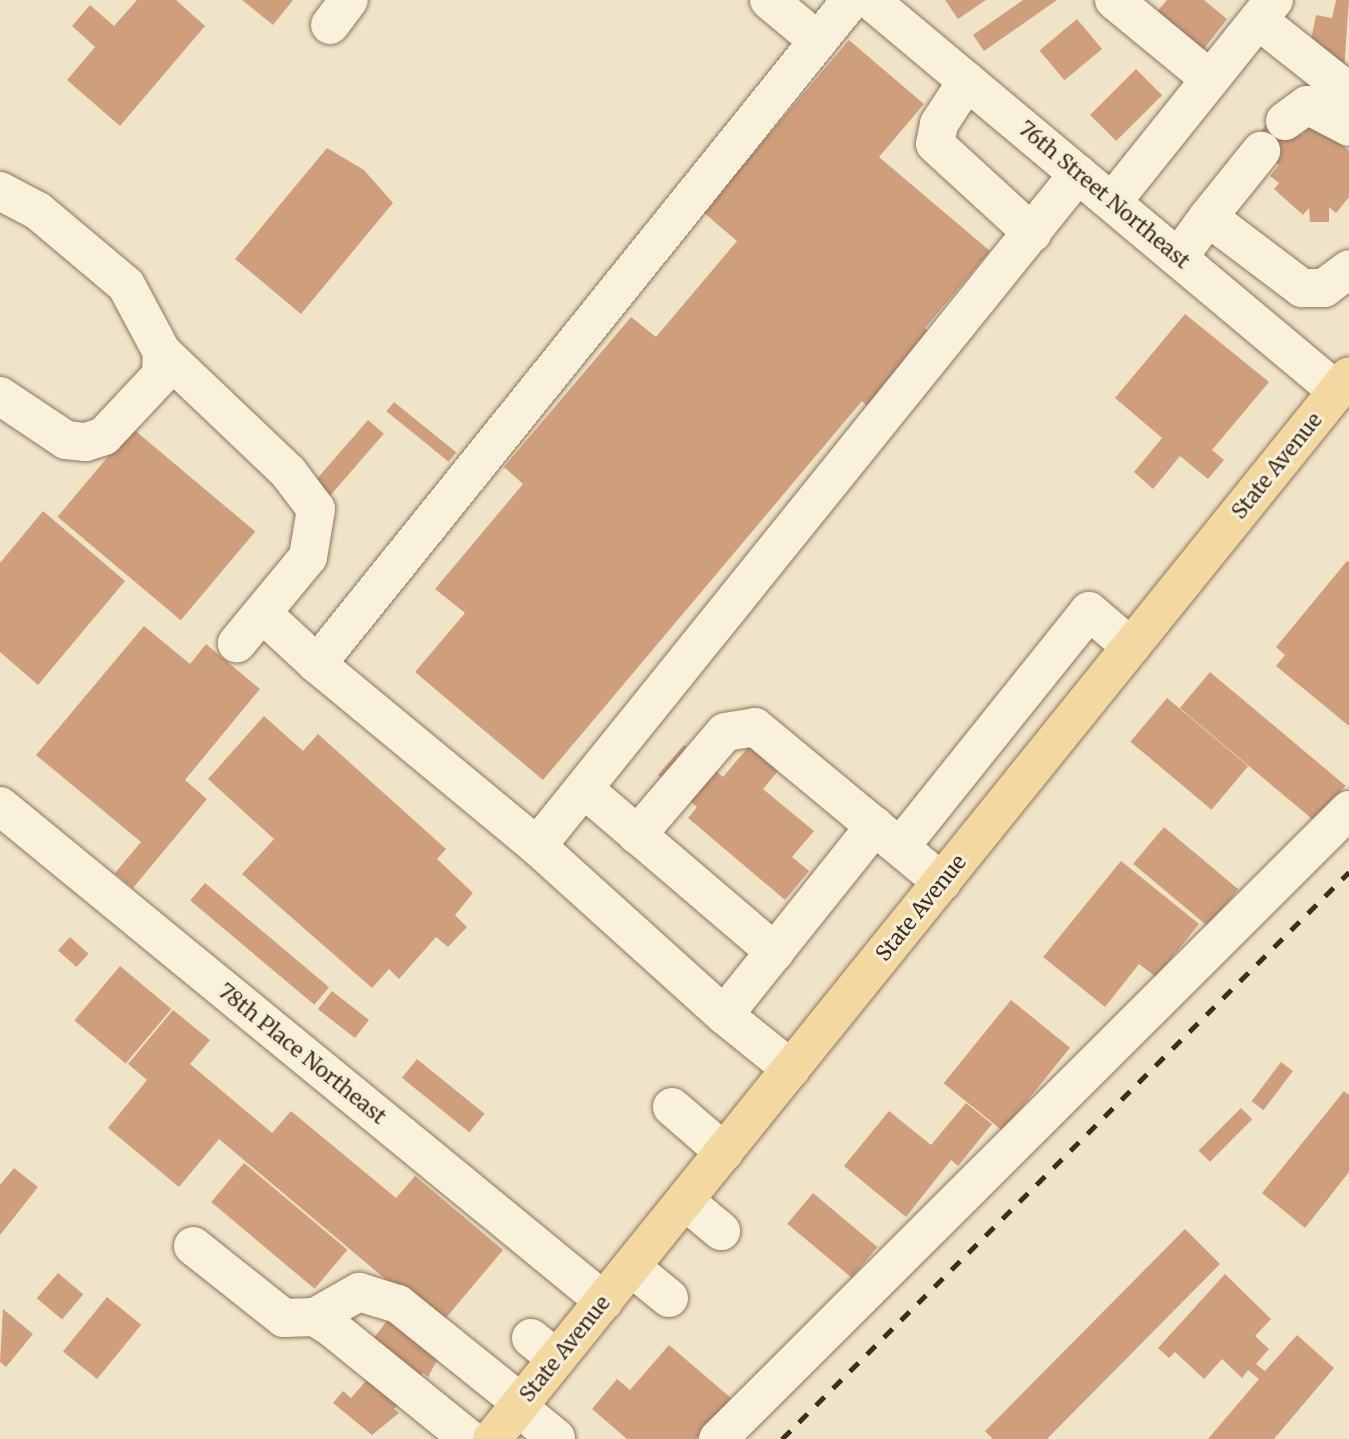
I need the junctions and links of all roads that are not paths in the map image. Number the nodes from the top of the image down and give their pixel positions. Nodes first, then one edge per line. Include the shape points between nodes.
1 (769, 0) edge
2 (851, 0) edge
3 (870, 0) edge
4 (1114, 0) edge
5 (1266, 10) edge
6 (818, 41) junction
7 (1210, 79) junction
8 (967, 81) junction
9 (1349, 92) edge
10 (1285, 121) dead end
11 (1349, 127) edge
12 (1261, 150) dead end
13 (1078, 174) junction
14 (0, 191) edge
15 (1112, 202) junction
16 (1208, 217) junction
17 (1032, 233) junction
18 (1178, 258) junction
19 (1349, 270) edge
20 (162, 352) junction
21 (1341, 395) edge
22 (0, 396) edge
23 (263, 614) junction
24 (237, 643) dead end
25 (1130, 647) junction
26 (317, 664) junction
27 (584, 789) junction
28 (946, 792) junction
29 (0, 806) edge
30 (1349, 810) edge
31 (987, 826) junction
32 (637, 835) junction
33 (888, 837) junction
34 (537, 846) junction
35 (942, 881) junction
36 (775, 952) junction
37 (724, 1015) junction
38 (791, 1069) junction
39 (672, 1107) dead end
40 (724, 1152) junction
41 (685, 1201) junction
42 (721, 1231) dead end
43 (193, 1246) dead end
44 (631, 1268) junction
45 (669, 1298) dead end
46 (604, 1301) junction
47 (315, 1317) junction
48 (520, 1405) junction
49 (556, 1438) edge
50 (469, 1439) edge
51 (492, 1439) edge
52 (718, 1439) edge

1 - 6 street
2 - 6 street
3 - 8 street, 76th Street Northeast
4 - 7 street
5 - 7 street
5 - 9 street
6 - 26 street
7 - 15 street
8 - 13 street, 76th Street Northeast
8 - 17 street via 939,124 934,144
10 - 11 street via 1307,104
12 - 16 street
13 - 15 street, 76th Street Northeast
13 - 17 street
14 - 20 street via 37,211 126,285
15 - 18 street, 76th Street Northeast
16 - 18 street
16 - 19 street via 1302,288 1324,288
17 - 27 street
18 - 21 street, 76th Street Northeast
20 - 22 street via 161,375 104,436 86,442 66,440
20 - 23 street via 288,472 316,509 308,557
21 - 25 main road, State Avenue
23 - 24 street
23 - 26 street
25 - 28 street via 1089,611
25 - 31 main road, State Avenue
26 - 34 street
27 - 32 street
27 - 34 street
28 - 31 street
28 - 33 street
29 - 46 street, 78th Place Northeast
30 - 52 street
31 - 35 main road, State Avenue
32 - 33 street via 725,732 755,727
32 - 36 street
33 - 35 street
33 - 36 street
34 - 37 street
35 - 38 main road, State Avenue
36 - 37 street
37 - 38 street
38 - 40 main road, State Avenue
39 - 40 street
40 - 41 main road, State Avenue
41 - 42 street
41 - 44 main road, State Avenue
43 - 47 street via 284,1318
44 - 45 street
44 - 46 main road, State Avenue
46 - 48 main road, State Avenue via 544,1349
47 - 48 street via 359,1292 398,1304
47 - 50 street
48 - 49 street
48 - 51 main road, State Avenue

